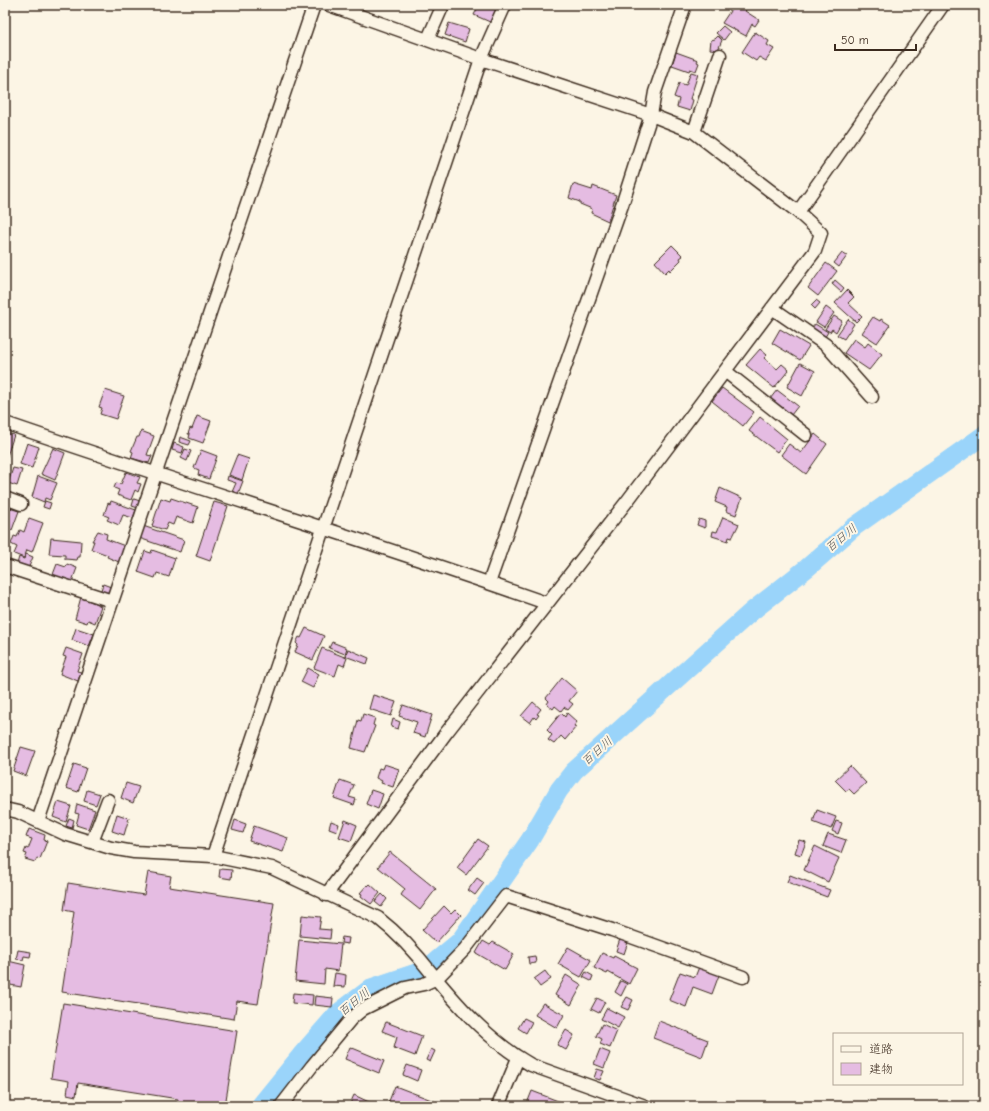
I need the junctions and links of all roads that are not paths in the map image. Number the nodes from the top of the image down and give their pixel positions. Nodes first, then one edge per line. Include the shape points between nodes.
1 (314, 5) edge
2 (329, 5) edge
3 (443, 5) edge
4 (505, 5) edge
5 (686, 5) edge
6 (943, 5) edge
7 (428, 39) junction
8 (720, 55) dead end
9 (481, 59) junction
10 (651, 115) junction
11 (694, 132) junction
12 (798, 212) junction
13 (772, 308) junction
14 (724, 371) junction
15 (872, 397) dead end
16 (5, 423) edge
17 (806, 435) dead end
18 (155, 475) junction
19 (5, 498) edge
20 (21, 504) dead end
21 (322, 528) junction
22 (5, 566) edge
23 (489, 583) junction
24 (112, 601) junction
25 (546, 603) junction
26 (108, 800) dead end
27 (5, 809) edge
28 (38, 821) junction
29 (92, 842) junction
30 (213, 856) junction
31 (326, 895) junction
32 (743, 976) dead end
33 (435, 977) junction
34 (518, 1058) junction
35 (281, 1106) edge
36 (498, 1106) edge
37 (645, 1106) edge

1 - 18 street
2 - 7 street
3 - 7 street
4 - 9 street
5 - 10 street via 655,92
6 - 12 street
7 - 9 street
8 - 11 street
9 - 10 street
9 - 21 street
10 - 11 street
10 - 23 street via 622,205
11 - 12 street
12 - 13 street via 821,234 814,251
13 - 14 street
13 - 15 street via 826,345
14 - 17 street
14 - 25 street via 628,500
16 - 18 street
18 - 21 street
18 - 24 street
19 - 20 street
21 - 23 street
21 - 30 street
22 - 24 street
23 - 25 street
24 - 28 street
25 - 31 street
26 - 29 street
27 - 28 street
28 - 29 street via 65,834
29 - 30 street via 134,852
30 - 31 street via 272,868
31 - 33 street via 378,918 420,956
32 - 33 street via 506,896 464,949
33 - 34 street via 488,1035
33 - 35 street via 424,984 405,988 364,1009 351,1019
34 - 36 street
34 - 37 street via 532,1066

